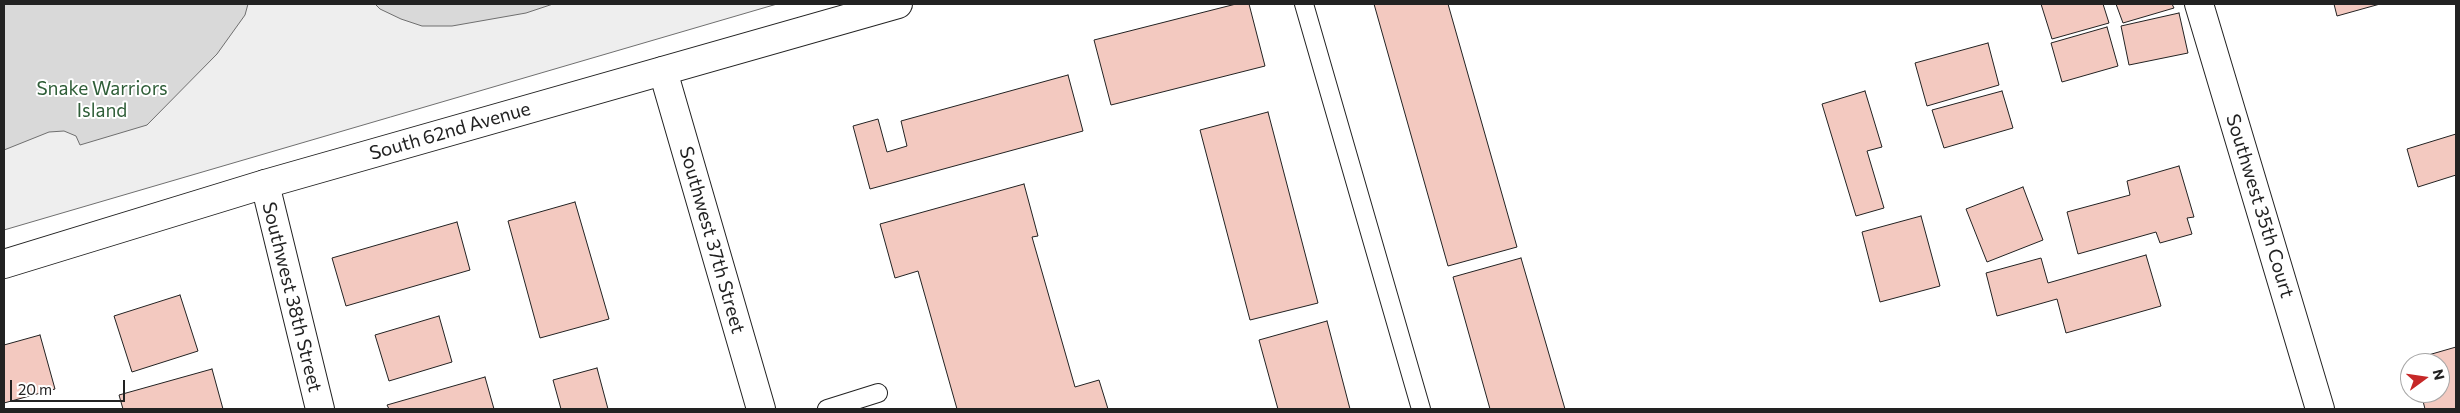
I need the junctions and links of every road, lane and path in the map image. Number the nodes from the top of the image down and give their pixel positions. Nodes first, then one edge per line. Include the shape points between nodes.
1 (898, 4) edge
2 (1304, 4) edge
3 (2199, 4) edge
4 (663, 71) junction
5 (265, 184) junction
6 (4, 264) edge
7 (878, 393) dead end
8 (320, 409) edge
9 (761, 409) edge
10 (827, 409) edge
11 (1421, 409) edge
12 (2320, 409) edge

1 - 4 street, South 62nd Avenue
2 - 11 lane
3 - 12 street, Southwest 35th Court
4 - 5 street, South 62nd Avenue
4 - 9 street, Southwest 37th Street
5 - 6 street, South 62nd Avenue
5 - 8 street, Southwest 38th Street
7 - 10 lane

